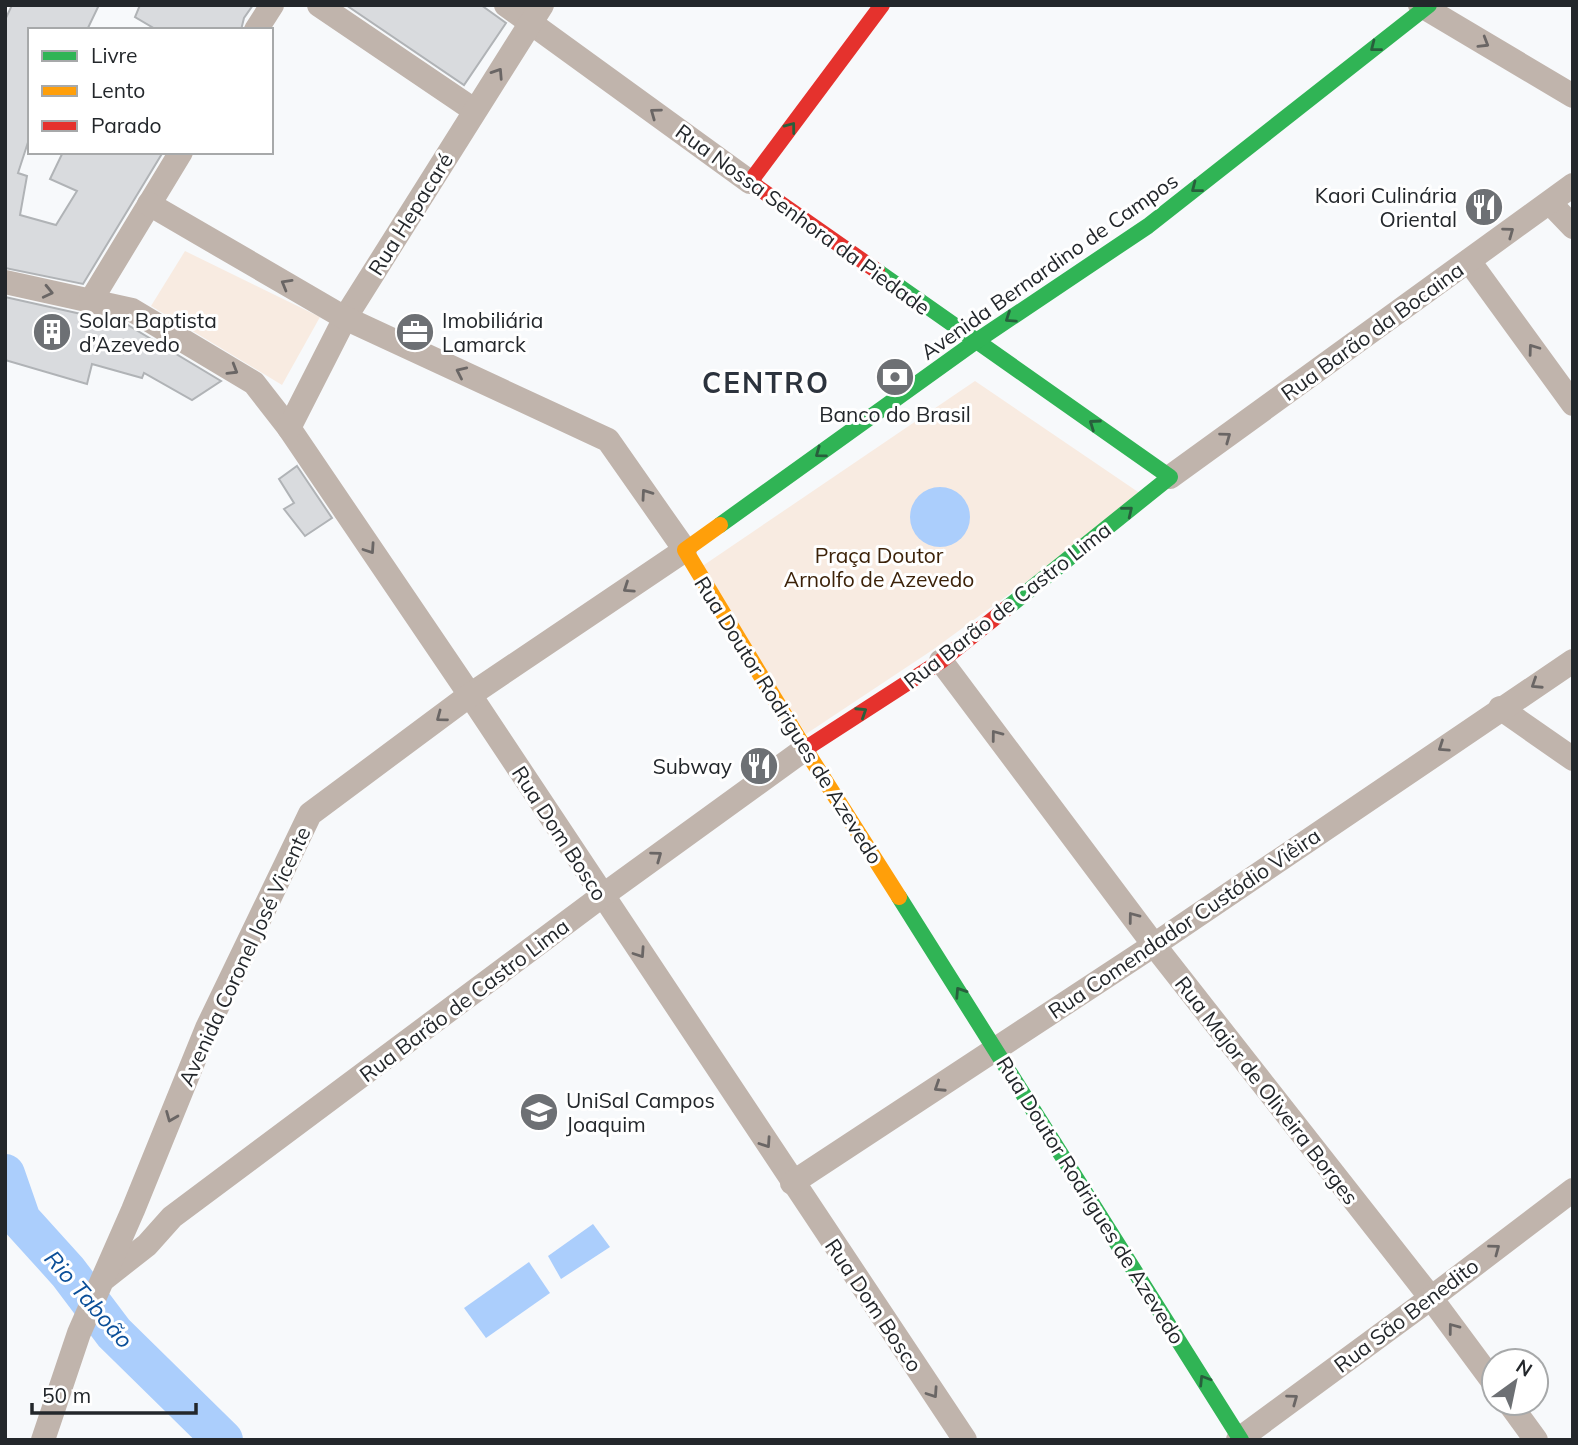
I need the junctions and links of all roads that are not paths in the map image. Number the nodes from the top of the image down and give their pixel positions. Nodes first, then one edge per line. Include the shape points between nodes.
1 (272, 5) edge
2 (319, 5) edge
3 (506, 5) edge
4 (882, 5) edge
5 (1425, 6) edge
6 (536, 14) edge
7 (258, 28) edge
8 (1573, 96) edge
9 (474, 110) junction
10 (180, 154) edge
11 (750, 182) junction
12 (1573, 185) edge
13 (1550, 203) junction
14 (149, 204) junction
15 (1573, 227) edge
16 (1469, 261) junction
17 (5, 282) edge
18 (90, 302) junction
19 (345, 318) junction
20 (975, 342) junction
21 (1573, 404) edge
22 (289, 428) junction
23 (1170, 477) junction
24 (685, 550) junction
25 (941, 661) junction
26 (1573, 661) edge
27 (470, 695) junction
28 (1500, 708) junction
29 (805, 749) junction
30 (1573, 759) edge
31 (602, 897) junction
32 (1154, 945) junction
33 (997, 1050) junction
34 (145, 1180) junction
35 (792, 1183) junction
36 (1573, 1189) edge
37 (133, 1210) junction
38 (172, 1217) junction
39 (147, 1245) junction
40 (99, 1284) junction
41 (1431, 1298) junction
42 (1480, 1364) edge
43 (1519, 1417) edge
44 (1240, 1439) edge
45 (43, 1440) edge
46 (965, 1440) edge
47 (1536, 1440) edge

1 - 7 street
2 - 9 street
3 - 6 street, Rua Nossa Senhora da Piedade
11 -> 4 street
5 -> 8 street
5 -> 20 street, Avenida Bernardino de Campos via 1148,226
9 -> 6 street, Rua Hepacaré
11 -> 6 street, Rua Nossa Senhora da Piedade
9 - 19 street, Rua Hepacaré
10 - 14 street
11 - 20 street, Rua Nossa Senhora da Piedade
12 - 13 street, Rua Barão da Bocaina
13 - 15 street
16 -> 13 street, Rua Barão da Bocaina
14 - 18 street
19 -> 14 street, Rua Doutor Rodrigues de Azevedo
21 -> 16 street
23 -> 16 street, Rua Barão da Bocaina
17 -> 18 street, Rua Dom Bosco
18 -> 22 street, Rua Dom Bosco via 132,310 254,383
19 - 22 street, Rua Hepacaré
24 -> 19 street, Rua Doutor Rodrigues de Azevedo via 608,440
23 -> 20 street, Rua Nossa Senhora da Piedade
20 -> 24 street, Avenida Bernardino de Campos
22 -> 27 street, Rua Dom Bosco
25 -> 23 street, Rua Barão de Castro Lima
24 -> 27 street, Avenida Coronel José Vicente
24 - 29 street, Rua Doutor Rodrigues de Azevedo
29 -> 25 street, Rua Barão de Castro Lima
32 -> 25 street, Rua Major de Oliveira Borges
26 -> 28 street, Rua Comendador Custódio Viêira
27 - 31 street, Rua Dom Bosco
27 -> 34 street, Avenida Coronel José Vicente via 310,814 207,1028
28 - 30 street
28 -> 32 street, Rua Comendador Custódio Viêira
31 -> 29 street, Rua Barão de Castro Lima
33 -> 29 street, Rua Doutor Rodrigues de Azevedo
31 -> 35 street, Rua Dom Bosco
31 - 38 street, Rua Barão de Castro Lima
32 - 33 street, Rua Comendador Custódio Viêira
32 - 41 street, Rua Major de Oliveira Borges
33 -> 35 street, Rua Comendador Custódio Viêira
44 -> 33 street, Rua Doutor Rodrigues de Azevedo
34 - 37 street, Avenida Coronel José Vicente
34 - 38 street
35 -> 46 street, Rua Dom Bosco
41 -> 36 street, Rua São Benedito
37 - 39 street
37 - 40 street, Avenida Coronel José Vicente
38 - 39 street, Rua Barão de Castro Lima
39 - 40 street, Rua Barão de Castro Lima
40 - 45 street, Avenida Coronel José Vicente
42 -> 41 street, Rua Major de Oliveira Borges
44 -> 41 street, Rua São Benedito
43 - 47 street

